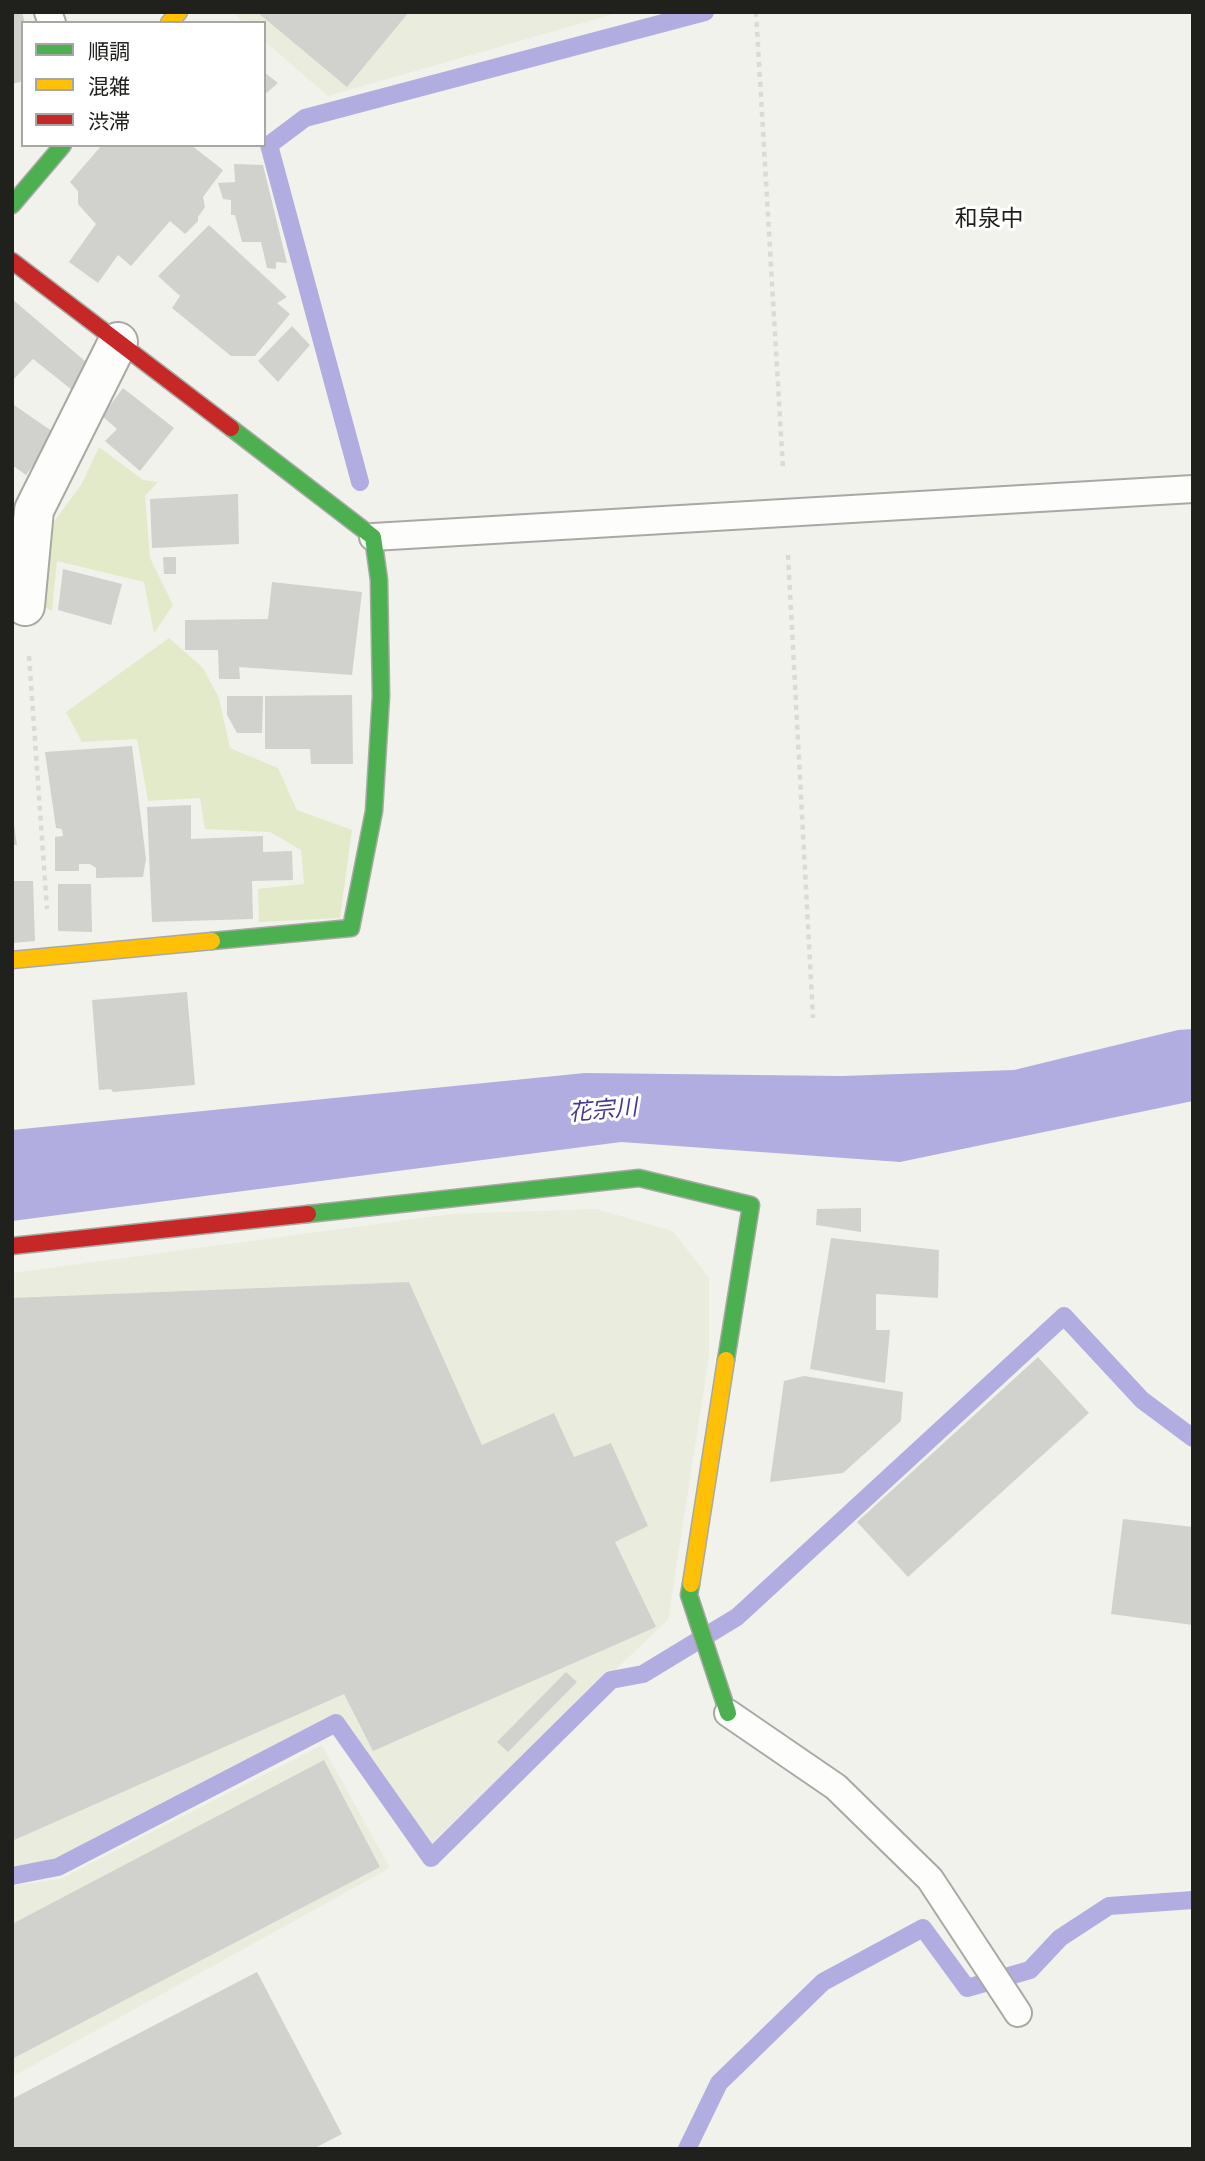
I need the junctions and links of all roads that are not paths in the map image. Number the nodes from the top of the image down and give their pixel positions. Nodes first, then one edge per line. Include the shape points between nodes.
1 (61, 147) edge
2 (12, 205) edge
3 (12, 261) edge
4 (118, 342) junction
5 (1193, 489) edge
6 (373, 537) junction
7 (25, 606) road end
8 (12, 960) edge
9 (12, 1246) edge
10 (728, 1713) joint
11 (1018, 2012) dead end

1 - 2 street
3 - 4 street
4 - 6 street
4 - 7 street via 34,510
5 - 6 lane
6 - 8 street via 379,580 380,708 374,811 351,928
9 - 10 street via 639,1178 751,1205 689,1595
10 - 11 lane via 835,1787 930,1879

